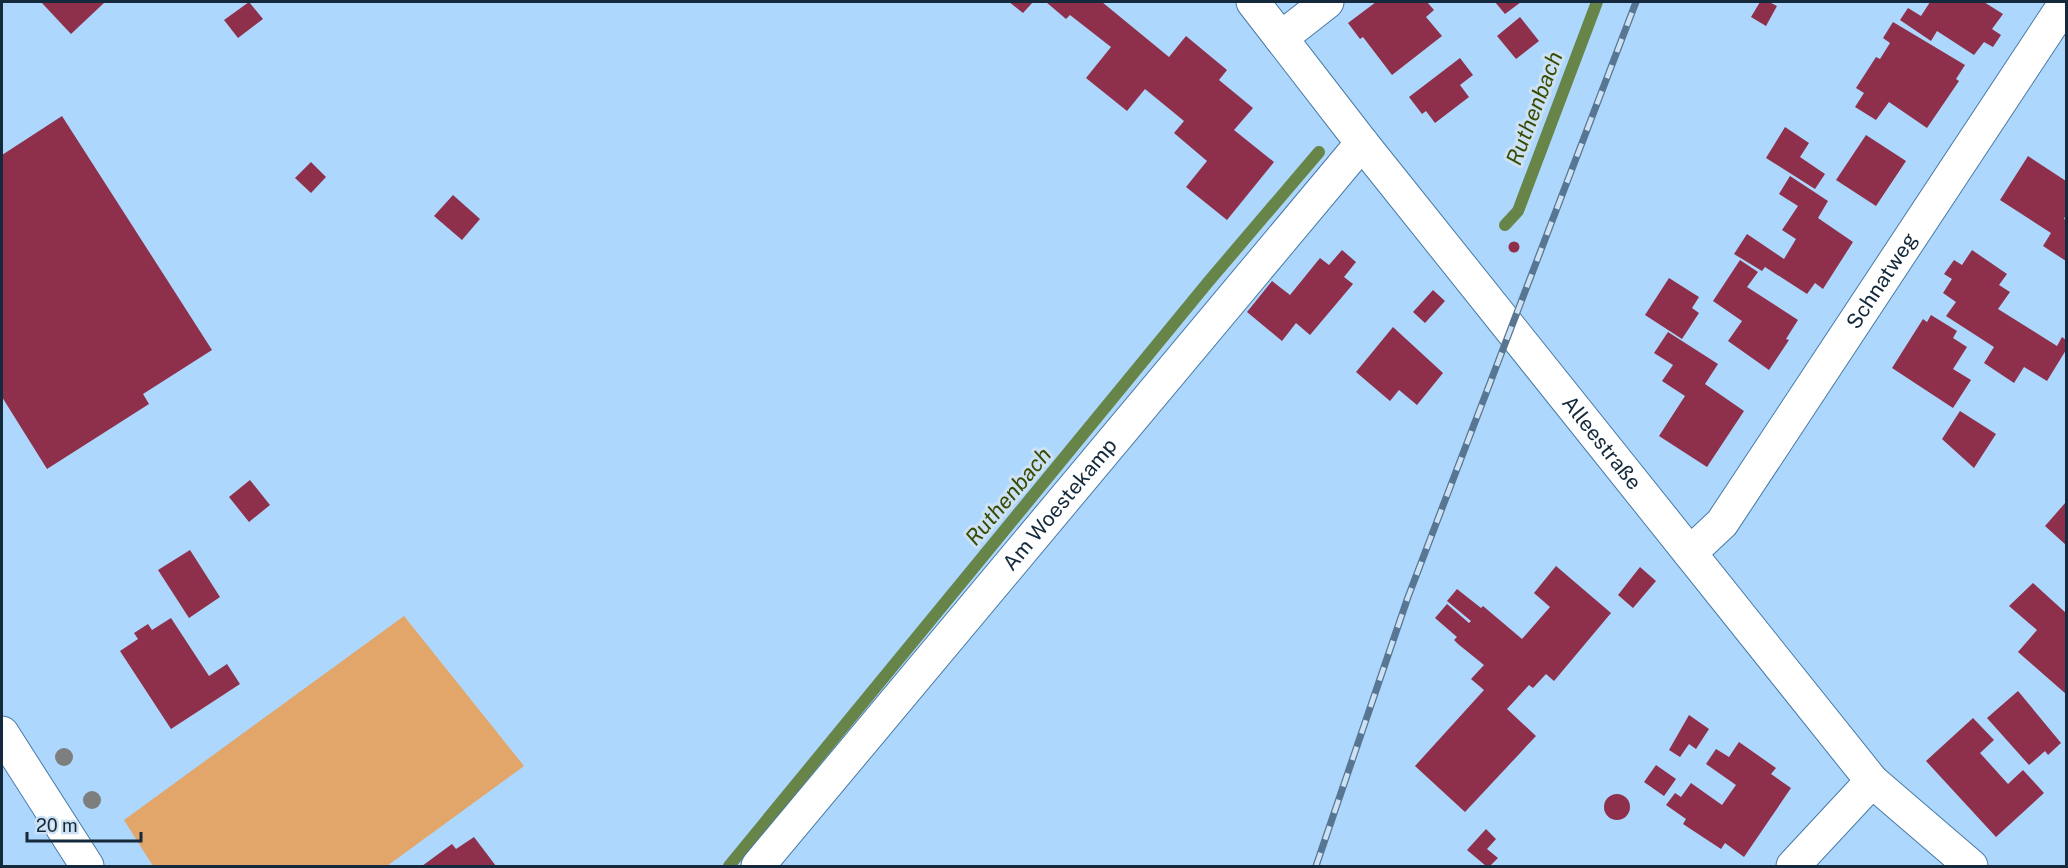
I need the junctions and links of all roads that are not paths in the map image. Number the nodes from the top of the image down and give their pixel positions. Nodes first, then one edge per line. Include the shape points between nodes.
1 (1253, 2) edge
2 (1328, 2) edge
3 (2066, 2) edge
4 (1281, 38) junction
5 (1362, 143) junction
6 (1690, 553) junction
7 (2, 733) edge
8 (1872, 781) junction
9 (87, 867) edge
10 (758, 867) edge
11 (1793, 867) edge
12 (1971, 867) edge

1 - 4 street, Alleestraße
2 - 4 street
3 - 6 street, Schnatweg via 1722,523
4 - 5 street, Alleestraße
5 - 6 street, Alleestraße
5 - 10 street, Am Woestekamp
6 - 8 street, Alleestraße
7 - 9 street
8 - 11 street
8 - 12 street, Alleestraße

